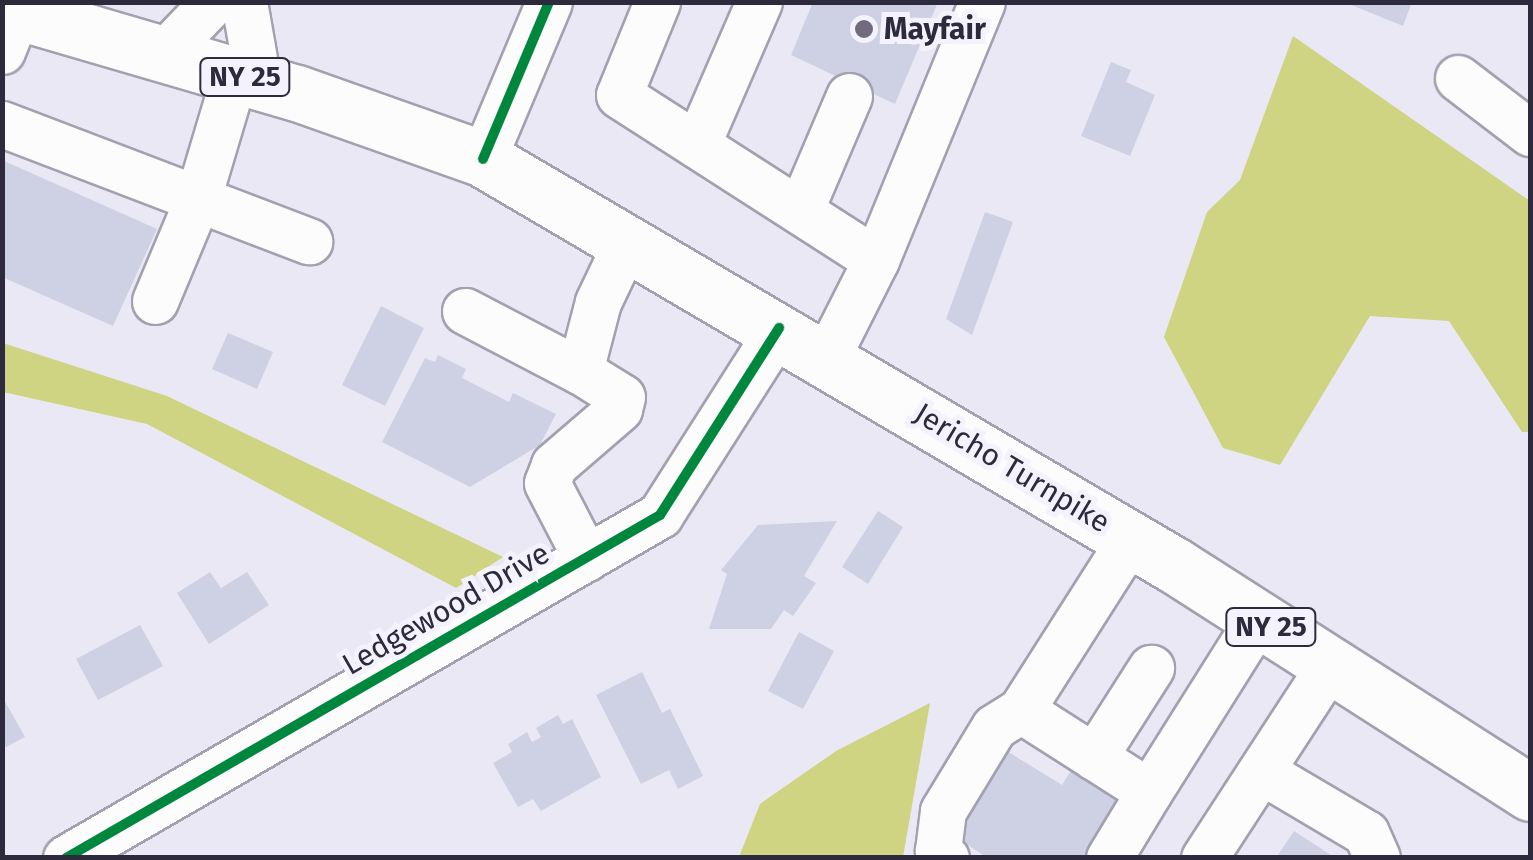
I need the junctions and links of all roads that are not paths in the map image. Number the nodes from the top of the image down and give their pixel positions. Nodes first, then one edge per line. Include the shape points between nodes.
1 (213, 2) edge
2 (244, 2) edge
3 (550, 2) edge
4 (658, 2) edge
5 (758, 2) edge
6 (982, 2) edge
7 (8, 23) edge
8 (163, 54) junction
9 (246, 78) junction
10 (1458, 78) dead end
11 (849, 96) dead end
12 (2, 124) edge
13 (1530, 132) edge
14 (697, 145) junction
15 (483, 159) junction
16 (198, 198) junction
17 (800, 211) junction
18 (308, 240) dead end
19 (627, 241) junction
20 (876, 260) junction
21 (156, 301) dead end
22 (465, 311) dead end
23 (779, 328) junction
24 (827, 357) junction
25 (580, 371) junction
26 (1130, 539) junction
27 (586, 558) junction
28 (1258, 619) junction
29 (1330, 665) junction
30 (1152, 668) dead end
31 (1021, 710) junction
32 (1094, 757) junction
33 (1261, 770) junction
34 (1150, 792) junction
35 (1530, 793) edge
36 (66, 858) edge
37 (946, 858) edge
38 (1109, 858) edge
39 (1204, 858) edge
40 (1376, 858) edge

1 - 8 street
2 - 9 street
3 - 15 street
4 - 14 street via 619,95
5 - 14 street
6 - 20 street
7 - 8 main road, NY 25
8 - 9 main road, NY 25
9 - 15 main road, NY 25
9 - 16 street
10 - 13 street
11 - 17 street
12 - 16 street
14 - 17 street
15 - 19 main road, Jericho Turnpike / NY 25
16 - 18 street
16 - 21 street
17 - 20 street
19 - 23 main road, Jericho Turnpike / NY 25
19 - 25 street via 598,302
20 - 24 street
22 - 25 street
23 - 24 main road, Jericho Turnpike / NY 25
23 - 27 street, Ledgewood Drive via 660,514
24 - 26 main road, Jericho Turnpike / NY 25
25 - 27 street via 622,398 620,409 554,466 547,483
26 - 28 main road, Jericho Turnpike / NY 25
26 - 31 street
27 - 36 street, Ledgewood Drive
28 - 29 main road, Jericho Turnpike / NY 25
28 - 34 street
29 - 33 street
29 - 35 main road, Jericho Turnpike / NY 25
30 - 32 street
31 - 32 street
31 - 37 street via 994,727 943,811 938,851
32 - 34 street
33 - 39 street
33 - 40 street via 1366,833
34 - 38 street

